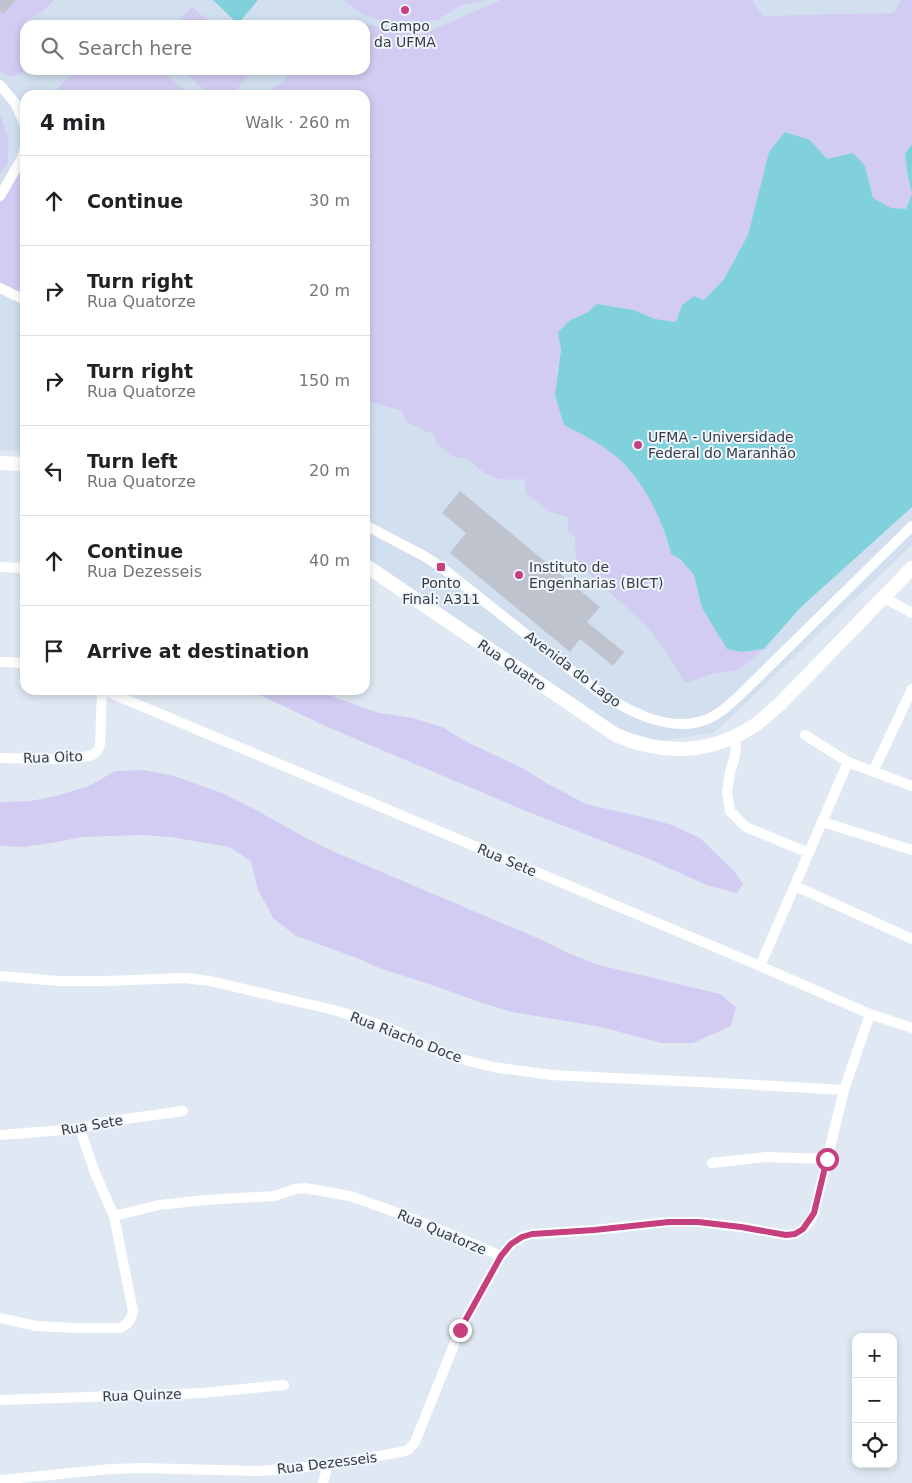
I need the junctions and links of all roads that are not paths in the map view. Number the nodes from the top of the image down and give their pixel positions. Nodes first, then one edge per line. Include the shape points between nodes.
1 (0, 85) edge
2 (20, 114) edge
3 (20, 161) edge
4 (0, 196) edge
5 (0, 288) edge
6 (20, 298) edge
7 (0, 463) edge
8 (20, 464) edge
9 (912, 526) edge
10 (370, 528) edge
11 (0, 567) edge
12 (20, 568) edge
13 (370, 568) edge
14 (912, 568) edge
15 (883, 597) junction
16 (912, 613) edge
17 (0, 662) edge
18 (20, 663) edge
19 (912, 690) edge
20 (102, 695) edge
21 (114, 695) edge
22 (805, 735) dead end
23 (734, 737) junction
24 (0, 758) edge
25 (848, 762) junction
26 (873, 772) junction
27 (912, 786) edge
28 (822, 822) junction
29 (912, 850) edge
30 (809, 853) junction
31 (795, 886) junction
32 (912, 939) edge
33 (760, 966) junction
34 (0, 976) edge
35 (870, 1014) junction
36 (912, 1028) edge
37 (844, 1090) junction
38 (183, 1111) dead end
39 (80, 1129) junction
40 (0, 1135) edge
41 (827, 1159) junction
42 (712, 1163) dead end
43 (114, 1216) junction
44 (501, 1256) junction
45 (0, 1318) edge
46 (284, 1385) dead end
47 (0, 1400) edge
48 (328, 1465) junction
49 (0, 1480) edge
50 (322, 1483) edge

1 - 2 street
3 - 4 street
5 - 6 street
7 - 8 main road
9 - 10 street, Avenida do Lago via 742,693 705,720 684,724 648,717 614,702 441,567
11 - 12 street
13 - 23 main road, Rua Quatro via 616,735 650,747 684,750
14 - 15 main road, Rua Quatro
15 - 16 street
15 - 23 main road, Rua Quatro via 779,705
17 - 18 street
19 - 26 street
20 - 24 street, Rua Oito via 100,744 92,755 48,759
21 - 33 street, Rua Sete
22 - 25 street
23 - 30 street via 736,748 727,792 730,812 746,827
25 - 26 street
25 - 28 street
26 - 27 street
28 - 29 street
28 - 30 street
30 - 31 street
31 - 32 street
31 - 33 street
33 - 35 street, Rua Sete
34 - 37 street, Rua Riacho Doce via 58,981 184,978 210,981 338,1011 392,1029 434,1050 461,1059 551,1075
35 - 36 street, Rua Sete
35 - 37 street
37 - 41 street
38 - 39 street, Rua Sete via 111,1121
39 - 40 street, Rua Sete
39 - 43 street
41 - 42 street via 766,1157
41 - 44 street, Rua Quatorze via 814,1213 803,1229 795,1234 698,1222 669,1222 532,1234 511,1244
43 - 44 street, Rua Quatorze via 160,1205 275,1196 306,1188 350,1196
43 - 45 street via 133,1312 126,1325 114,1328 36,1326
44 - 48 street, Rua Dezesseis via 460,1330 412,1446 391,1455
46 - 47 street, Rua Quinze via 202,1393
48 - 49 street, Rua Dezesseis via 259,1471 119,1469
48 - 50 street

